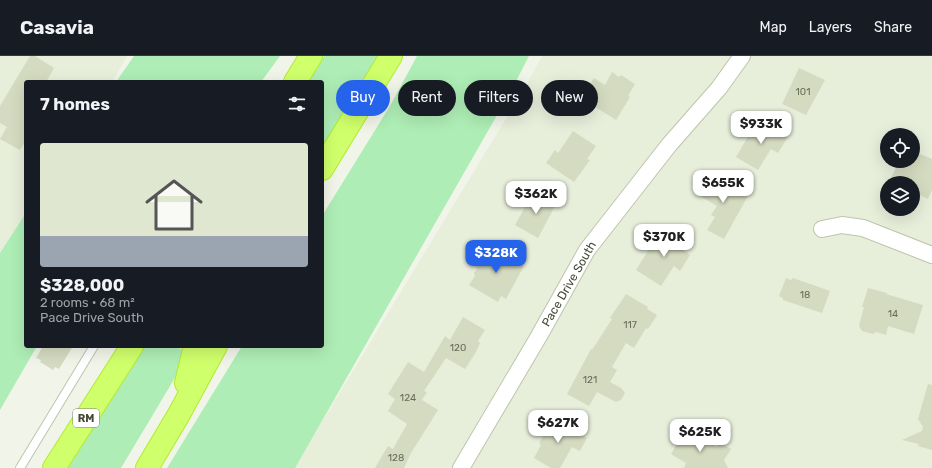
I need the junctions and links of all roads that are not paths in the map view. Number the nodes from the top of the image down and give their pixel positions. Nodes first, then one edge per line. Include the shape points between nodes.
1 (311, 56) edge
2 (391, 56) edge
3 (742, 56) edge
4 (296, 80) edge
5 (324, 166) edge
6 (822, 229) dead end
7 (932, 255) edge
8 (93, 348) edge
9 (131, 348) edge
10 (195, 348) edge
11 (215, 348) edge
12 (178, 416) junction
13 (20, 468) edge
14 (54, 468) edge
15 (146, 468) edge
16 (461, 468) edge

1 - 4 highway
2 - 5 highway
3 - 16 street, Pace Drive South via 587,250
6 - 7 street via 842,225 862,228
8 - 13 lane
9 - 14 highway, RM
10 - 12 highway
11 - 12 highway
12 - 15 highway

